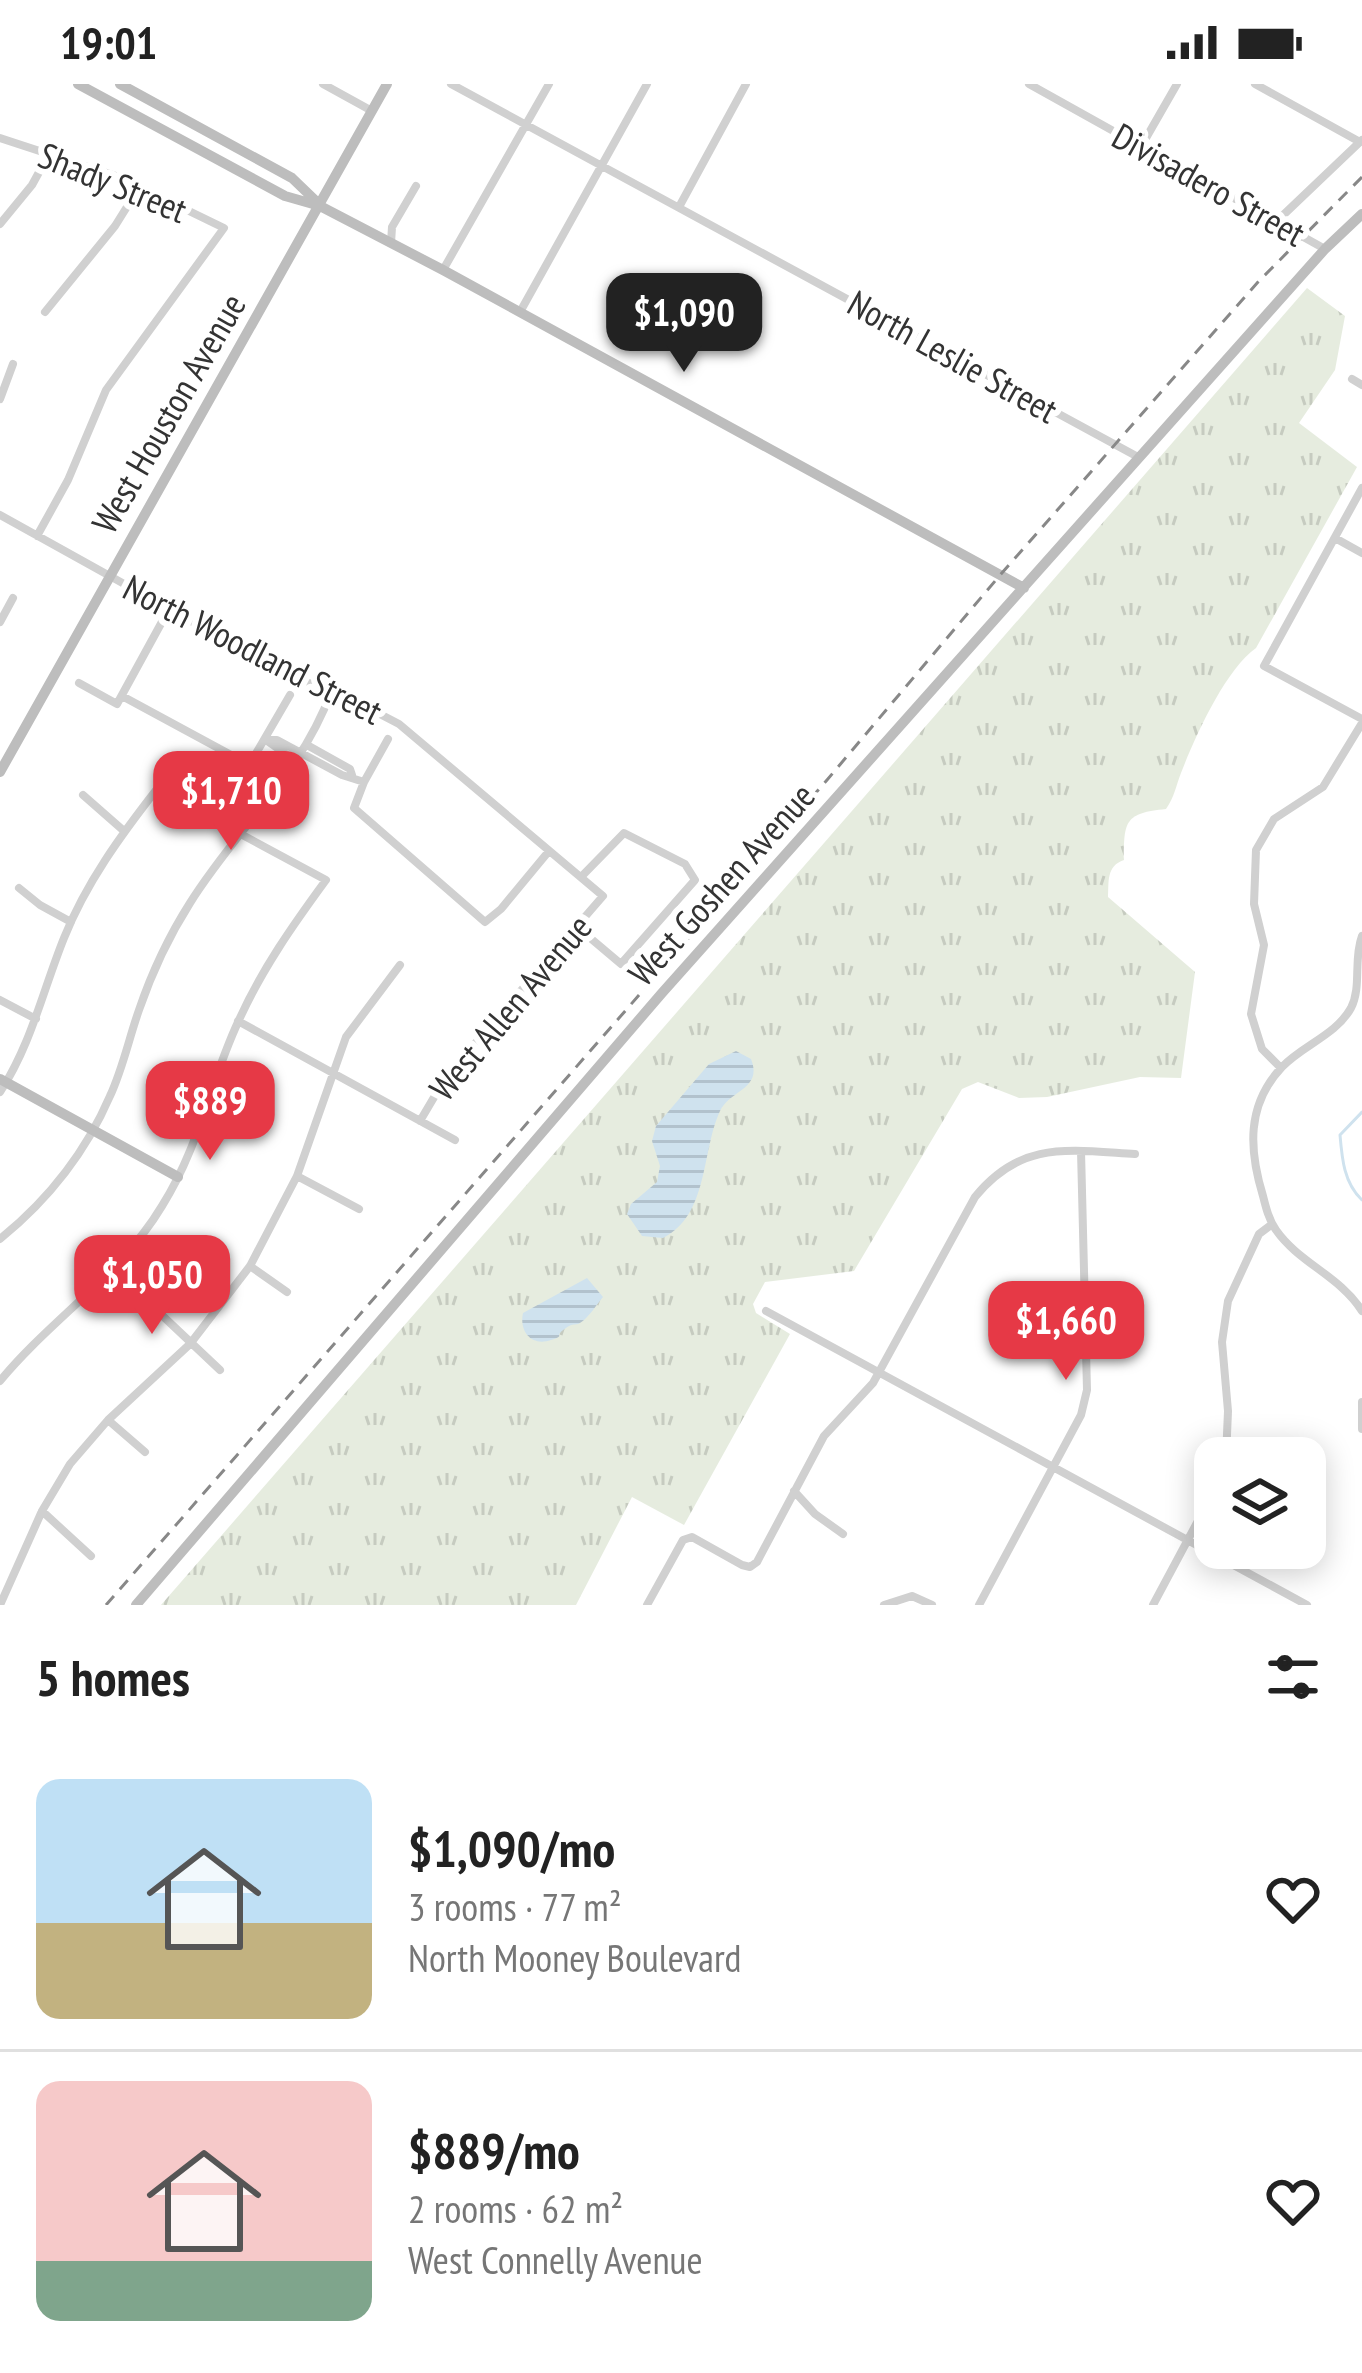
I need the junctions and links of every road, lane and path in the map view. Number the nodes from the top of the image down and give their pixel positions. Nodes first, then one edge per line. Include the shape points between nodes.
1 (78, 84) edge
2 (323, 84) edge
3 (387, 84) edge
4 (451, 84) edge
5 (549, 84) edge
6 (647, 84) edge
7 (746, 84) edge
8 (1029, 84) edge
9 (1177, 84) edge
10 (1255, 84) edge
11 (123, 85) edge
12 (372, 111) junction
13 (526, 125) junction
14 (0, 138) edge
15 (1361, 141) edge
16 (1142, 146) junction
17 (49, 154) junction
18 (601, 165) junction
19 (140, 186) junction
20 (416, 186) dead end
21 (320, 206) junction
22 (679, 207) junction
23 (1362, 214) edge
24 (1278, 220) junction
25 (0, 224) edge
26 (391, 243) junction
27 (1325, 249) junction
28 (443, 270) junction
29 (45, 312) dead end
30 (520, 312) junction
31 (13, 364) dead end
32 (0, 399) edge
33 (1138, 457) junction
34 (1362, 488) edge
35 (0, 514) edge
36 (37, 536) junction
37 (1335, 538) junction
38 (1362, 553) edge
39 (109, 575) junction
40 (1024, 588) junction
41 (13, 598) dead end
42 (169, 609) junction
43 (0, 622) edge
44 (79, 683) dead end
45 (331, 692) junction
46 (290, 695) dead end
47 (122, 696) junction
48 (1362, 721) edge
49 (388, 739) dead end
50 (266, 740) junction
51 (302, 753) junction
52 (0, 772) edge
53 (364, 782) junction
54 (82, 795) dead end
55 (124, 831) junction
56 (242, 834) junction
57 (549, 851) junction
58 (580, 877) junction
59 (19, 888) dead end
60 (603, 896) joint
61 (71, 922) junction
62 (576, 926) junction
63 (1362, 936) edge
64 (400, 965) dead end
65 (0, 1000) edge
66 (36, 1019) junction
67 (238, 1021) junction
68 (1281, 1068) junction
69 (330, 1074) junction
70 (1, 1085) edge
71 (420, 1120) junction
72 (92, 1132) junction
73 (455, 1140) dead end
74 (1081, 1151) junction
75 (1135, 1154) dead end
76 (297, 1176) junction
77 (178, 1177) junction
78 (358, 1209) dead end
79 (1271, 1225) junction
80 (0, 1239) edge
81 (250, 1266) junction
82 (113, 1270) junction
83 (287, 1292) dead end
84 (766, 1311) dead end
85 (1362, 1311) edge
86 (190, 1344) junction
87 (220, 1370) dead end
88 (879, 1372) junction
89 (0, 1381) edge
90 (1362, 1402) edge
91 (108, 1420) junction
92 (1362, 1429) edge
93 (1227, 1437) edge
94 (145, 1452) dead end
95 (1054, 1467) junction
96 (794, 1491) junction
97 (42, 1511) junction
98 (1194, 1529) edge
99 (843, 1534) dead end
100 (1188, 1540) junction
101 (92, 1556) dead end
102 (982, 1604) edge
103 (0, 1605) edge
104 (136, 1605) edge
105 (647, 1605) edge
106 (884, 1605) edge
107 (932, 1605) edge
108 (1153, 1605) edge
109 (1307, 1605) edge

1 - 21 main road via 285,196
2 - 12 street
3 - 12 main road, West Houston Avenue
4 - 13 street, North Leslie Street
5 - 13 street
6 - 18 street
7 - 22 street
8 - 16 street, Divisadero Street
9 - 16 street
10 - 15 street
11 - 21 main road via 292,178
12 - 21 main road, West Houston Avenue
13 - 18 street, North Leslie Street
13 - 28 street
14 - 17 street, Shady Street
15 - 24 street
16 - 24 street, Divisadero Street
17 - 19 street, Shady Street
17 - 25 street
18 - 22 street, North Leslie Street
18 - 30 street
19 - 29 street
19 - 36 street, Shady Street via 224,228 113,379
20 - 26 street
21 - 26 main road
21 - 39 main road, West Houston Avenue
22 - 33 street, North Leslie Street
23 - 27 main road, West Goshen Avenue
24 - 27 street, Divisadero Street
26 - 28 main road
27 - 33 main road, West Goshen Avenue
28 - 30 main road
30 - 40 main road
31 - 32 street
33 - 40 main road, West Goshen Avenue
34 - 37 street
35 - 36 street, North Woodland Street
36 - 39 street, North Woodland Street
37 - 38 street
37 - 48 street via 1264,667
39 - 42 street, North Woodland Street
39 - 52 main road, West Houston Avenue
40 - 104 main road, West Goshen Avenue via 662,992
41 - 43 street
42 - 45 street, North Woodland Street
42 - 47 street
44 - 47 street via 117,704
45 - 51 street
45 - 57 street, North Woodland Street via 418,737
46 - 50 street
47 - 50 street via 244,762 257,758
48 - 68 street via 1323,787 1274,819 1256,850 1254,904 1264,945 1251,1015 1262,1049
49 - 53 street
50 - 51 street
51 - 53 street
51 - 56 street
53 - 57 street via 354,808 485,922
54 - 55 street
55 - 56 street via 157,789
55 - 61 street
56 - 67 street via 326,880 280,942
56 - 72 street via 170,937
57 - 58 street, North Woodland Street
58 - 60 street, North Woodland Street
58 - 62 street via 624,832 685,864 695,880 621,964
59 - 61 street
60 - 62 street, West Allen Avenue
61 - 66 street
62 - 71 street, West Allen Avenue via 446,1077
63 - 68 street via 1354,1004
64 - 69 street via 346,1036
65 - 66 street
66 - 70 street
67 - 69 street
67 - 77 street
68 - 79 street via 1252,1126 1252,1159
69 - 71 street
69 - 76 street
70 - 72 main road
71 - 73 street
72 - 77 main road
72 - 80 street via 58,1183
74 - 75 street
74 - 88 street via 1023,1157 988,1182
74 - 95 street via 1087,1390
76 - 78 street
76 - 81 street
77 - 82 street
79 - 85 street
79 - 93 street via 1259,1234 1228,1301
81 - 83 street
81 - 86 street
82 - 86 street
82 - 89 street
84 - 88 street
86 - 87 street
86 - 91 street
88 - 95 street
88 - 96 street via 824,1436
90 - 92 street
91 - 94 street
91 - 97 street
95 - 100 street
95 - 102 street
96 - 99 street
96 - 105 street via 757,1562 742,1565 692,1537 683,1540
97 - 101 street
97 - 103 street
98 - 100 street
100 - 108 street
100 - 109 street
106 - 107 street via 912,1596

